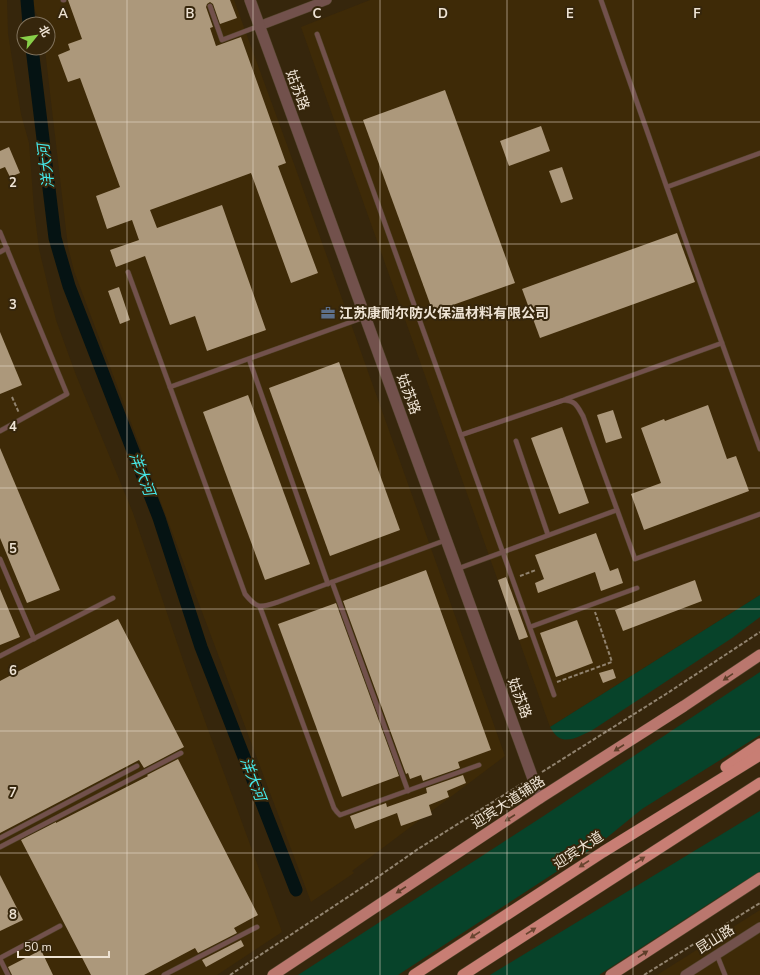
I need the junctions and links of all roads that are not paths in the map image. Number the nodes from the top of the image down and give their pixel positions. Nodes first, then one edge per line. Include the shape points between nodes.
1 (250, 0) edge
2 (327, 0) edge
3 (601, 0) edge
4 (210, 6) dead end
5 (259, 26) junction
6 (317, 34) dead end
7 (760, 153) edge
8 (667, 187) junction
9 (0, 232) edge
10 (7, 248) junction
11 (0, 252) edge
12 (128, 272) dead end
13 (365, 317) junction
14 (722, 343) junction
15 (249, 359) junction
16 (170, 387) junction
17 (564, 400) junction
18 (0, 431) edge
19 (461, 435) junction
20 (516, 441) dead end
21 (760, 449) edge
22 (617, 510) junction
23 (760, 514) edge
24 (548, 535) junction
25 (446, 540) junction
26 (503, 552) junction
27 (0, 559) edge
28 (457, 569) junction
29 (330, 583) junction
30 (637, 588) dead end
31 (113, 598) dead end
32 (260, 607) junction
33 (530, 627) junction
34 (34, 639) junction
35 (760, 655) edge
36 (0, 656) edge
37 (554, 695) dead end
38 (760, 744) edge
39 (181, 754) dead end
40 (760, 754) edge
41 (137, 766) dead end
42 (479, 766) dead end
43 (760, 783) edge
44 (408, 792) junction
45 (540, 798) junction
46 (0, 838) edge
47 (0, 847) edge
48 (603, 852) junction
49 (760, 878) edge
50 (60, 926) dead end
51 (256, 927) dead end
52 (760, 927) edge
53 (717, 955) junction
54 (0, 958) edge
55 (8, 975) edge
56 (164, 975) edge
57 (273, 975) edge
58 (414, 975) edge
59 (463, 975) edge
60 (610, 975) edge
61 (685, 975) edge
62 (725, 975) edge

1 - 5 street, 姑苏路
2 - 5 street
3 - 8 lane
4 - 5 lane via 222,40
5 - 13 street, 姑苏路
6 - 19 lane
7 - 8 lane
8 - 14 lane
9 - 10 lane
10 - 11 lane
10 - 18 lane via 67,394
12 - 16 lane
13 - 15 lane
13 - 25 street, 姑苏路
14 - 17 lane
14 - 21 lane
15 - 16 lane
15 - 29 lane
16 - 32 lane via 245,594
17 - 19 lane
17 - 22 lane via 571,401 577,406 583,416
19 - 26 lane
20 - 24 lane
22 - 23 lane via 635,559
22 - 24 lane
24 - 26 lane
25 - 28 street, 姑苏路
25 - 29 lane
26 - 28 lane
26 - 33 lane
27 - 34 lane
28 - 45 street, 姑苏路
29 - 32 lane
29 - 44 lane
30 - 33 lane
31 - 34 lane
32 - 44 lane via 336,812 340,815 345,814
33 - 37 lane
34 - 36 lane
35 -> 45 main road, 迎宾大道辅路
38 - 48 highway
39 - 47 lane
40 - 48 highway, 迎宾大道
41 - 46 lane
42 - 44 lane
59 -> 43 highway
45 -> 57 main road, 迎宾大道辅路
48 -> 58 highway, 迎宾大道
60 -> 49 main road
50 - 54 lane
51 - 56 lane
52 - 53 street, 昆山路
53 - 61 street, 昆山路
53 - 62 lane
54 - 55 lane

